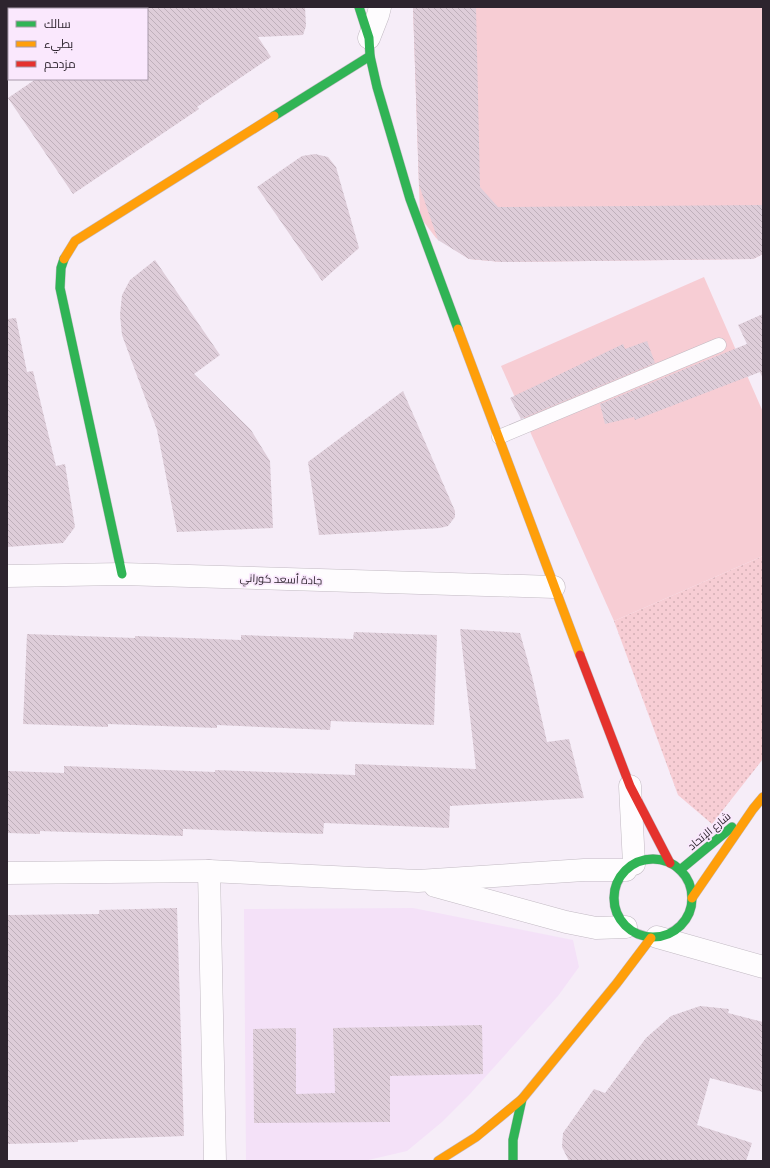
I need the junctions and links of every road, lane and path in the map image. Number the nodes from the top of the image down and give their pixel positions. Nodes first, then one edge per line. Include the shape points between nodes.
1 (359, 7) edge
2 (380, 7) edge
3 (369, 47) junction
4 (719, 345) dead end
5 (499, 437) junction
6 (122, 574) junction
7 (7, 576) edge
8 (554, 587) junction
9 (630, 786) junction
10 (763, 797) edge
11 (753, 810) junction
12 (670, 863) junction
13 (630, 867) junction
14 (680, 870) junction
15 (210, 871) junction
16 (7, 873) edge
17 (418, 881) junction
18 (692, 898) junction
19 (628, 932) junction
20 (654, 937) junction
21 (622, 961) dead end
22 (763, 967) edge
23 (617, 984) junction
24 (522, 1099) junction
25 (215, 1161) edge
26 (438, 1161) edge
27 (513, 1161) edge

1 - 3 street
2 - 3 street
3 - 5 street via 377,87 410,199
3 - 6 street via 75,241 65,255 60,271 60,288
4 - 5 lane
5 - 8 street
6 - 7 street, جادة أسعد كوراني
6 - 8 street, جادة أسعد كوراني
8 - 9 street
9 - 12 street
9 - 13 street
10 - 11 street
11 - 14 street, شارع الإتحاد
11 - 18 street
12 - 13 street via 644,860
12 - 14 street
13 - 17 street
13 - 19 street via 619,878 614,901 617,914
14 - 18 street via 688,881
15 - 16 street
15 - 17 street
15 - 25 street
17 - 19 street via 566,922
18 - 20 street via 689,915 682,925 662,937
19 - 20 street
20 - 22 street
20 - 23 street
21 - 23 street
23 - 24 street
24 - 26 street via 476,1137
24 - 27 street via 513,1140

